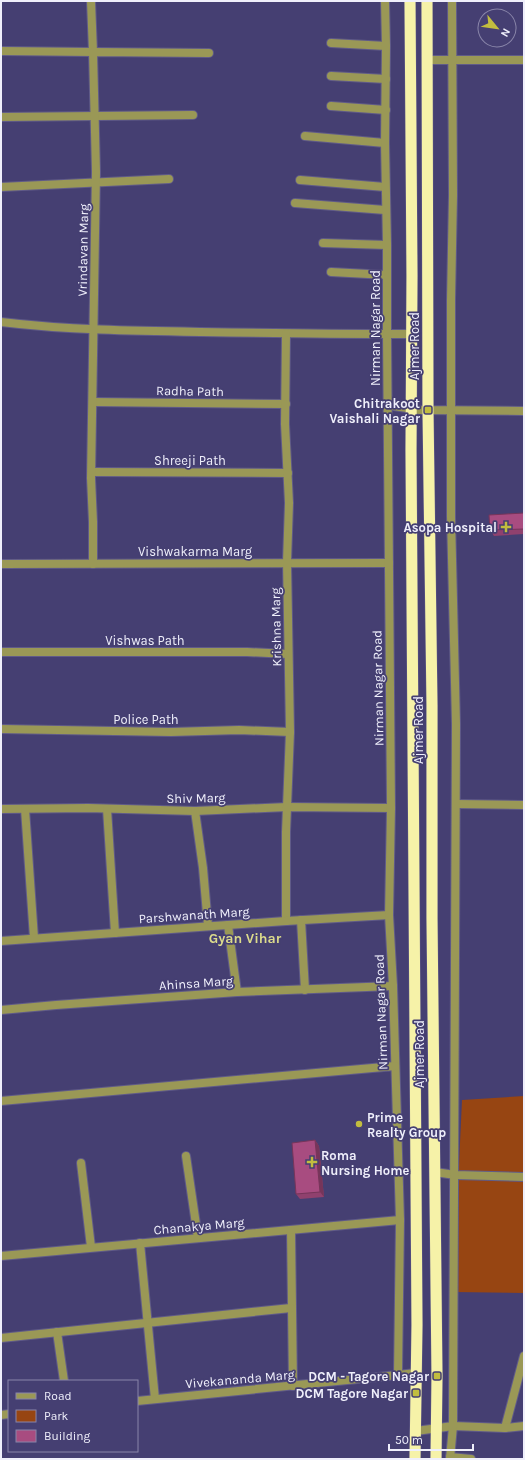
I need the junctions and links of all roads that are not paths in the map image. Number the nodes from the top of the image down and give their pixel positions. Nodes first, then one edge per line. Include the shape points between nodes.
1 (91, 1) edge
2 (385, 1) edge
3 (410, 1) edge
4 (427, 1) edge
5 (452, 1) edge
6 (331, 43) dead end
7 (386, 46) junction
8 (1, 51) edge
9 (93, 52) junction
10 (209, 53) dead end
11 (428, 60) junction
12 (451, 60) junction
13 (524, 60) edge
14 (331, 76) dead end
15 (386, 79) junction
16 (331, 106) dead end
17 (386, 110) junction
18 (193, 115) dead end
19 (1, 117) edge
20 (95, 117) junction
21 (305, 136) dead end
22 (385, 143) junction
23 (169, 179) dead end
24 (300, 180) dead end
25 (96, 183) junction
26 (1, 187) edge
27 (385, 187) junction
28 (295, 203) dead end
29 (385, 210) junction
30 (323, 243) dead end
31 (387, 245) junction
32 (331, 272) dead end
33 (387, 275) junction
34 (1, 322) edge
35 (93, 328) junction
36 (286, 334) junction
37 (387, 334) junction
38 (412, 334) junction
39 (93, 402) junction
40 (286, 404) junction
41 (388, 405) junction
42 (412, 409) junction
43 (428, 410) junction
44 (451, 410) junction
45 (524, 411) edge
46 (92, 472) junction
47 (288, 473) junction
48 (287, 562) junction
49 (389, 563) junction
50 (1, 564) edge
51 (93, 564) junction
52 (1, 652) edge
53 (288, 654) junction
54 (1, 729) edge
55 (290, 732) junction
56 (456, 804) junction
57 (524, 805) edge
58 (287, 806) junction
59 (391, 808) junction
60 (1, 809) edge
61 (25, 809) junction
62 (107, 809) junction
63 (195, 811) junction
64 (390, 915) junction
65 (301, 920) junction
66 (286, 921) junction
67 (228, 925) junction
68 (208, 926) junction
69 (114, 933) junction
70 (34, 938) junction
71 (1, 941) edge
72 (393, 986) junction
73 (305, 990) junction
74 (237, 992) junction
75 (1, 1010) edge
76 (395, 1066) junction
77 (1, 1102) edge
78 (186, 1156) dead end
79 (80, 1163) dead end
80 (435, 1172) junction
81 (455, 1175) junction
82 (524, 1177) edge
83 (400, 1220) junction
84 (291, 1230) junction
85 (198, 1238) junction
86 (140, 1243) junction
87 (91, 1247) junction
88 (1, 1256) edge
89 (291, 1308) junction
90 (148, 1322) junction
91 (57, 1332) junction
92 (1, 1338) edge
93 (524, 1356) edge
94 (416, 1373) junction
95 (398, 1375) junction
96 (64, 1380) edge
97 (293, 1386) junction
98 (155, 1399) junction
99 (138, 1401) edge
100 (453, 1426) junction
101 (524, 1426) edge
102 (505, 1428) junction
103 (437, 1429) junction
104 (416, 1431) junction
105 (450, 1458) edge
106 (416, 1459) edge
107 (436, 1459) edge
108 (471, 1459) edge

1 - 9 street, Vrindavan Marg
2 - 7 street, Nirman Nagar Road
3 - 38 highway, Ajmer Road
4 - 11 highway, Ajmer Road
5 - 12 street
6 - 7 street
7 - 15 street, Nirman Nagar Road
8 - 9 street
9 - 10 street
9 - 20 street, Vrindavan Marg
11 - 12 street
11 - 43 highway, Ajmer Road
12 - 13 street
12 - 44 street
14 - 15 street
15 - 17 street, Nirman Nagar Road
16 - 17 street
17 - 22 street, Nirman Nagar Road
18 - 20 street
19 - 20 street
20 - 25 street, Vrindavan Marg
21 - 22 street
22 - 27 street, Nirman Nagar Road
23 - 25 street
24 - 27 street
25 - 26 street
25 - 35 street, Vrindavan Marg
27 - 29 street, Nirman Nagar Road
28 - 29 street
29 - 31 street, Nirman Nagar Road
30 - 31 street
31 - 33 street, Nirman Nagar Road
32 - 33 street
33 - 37 street, Nirman Nagar Road
34 - 35 street
35 - 36 street
35 - 39 street, Vrindavan Marg
36 - 37 street
36 - 40 street, Krishna Marg
37 - 38 street
37 - 41 street, Nirman Nagar Road
38 - 42 highway, Ajmer Road
39 - 40 street, Radha Path
39 - 46 street, Vrindavan Marg
40 - 47 street, Krishna Marg
41 - 42 street
41 - 49 street, Nirman Nagar Road
42 - 43 street
42 - 94 highway, Ajmer Road
43 - 44 street
43 - 80 highway, Ajmer Road
44 - 45 street
44 - 56 street
46 - 47 street, Shreeji Path
46 - 51 street, Vrindavan Marg
47 - 48 street, Krishna Marg
48 - 49 street, Vishwakarma Marg
48 - 51 street, Vishwakarma Marg
48 - 53 street, Krishna Marg
49 - 59 street, Nirman Nagar Road
50 - 51 street, Vishwakarma Marg
52 - 53 street, Vishwas Path
53 - 55 street, Krishna Marg
54 - 55 street, Police Path
55 - 58 street, Krishna Marg
56 - 57 street
56 - 81 street
58 - 59 street, Shiv Marg
58 - 63 street, Shiv Marg
58 - 66 street, Krishna Marg
59 - 64 street, Nirman Nagar Road
60 - 61 street, Shiv Marg
61 - 62 street, Shiv Marg
61 - 70 street
62 - 63 street, Shiv Marg
62 - 69 street
63 - 68 street
64 - 65 street, Parshwanath Marg
64 - 72 street, Nirman Nagar Road
65 - 66 street, Parshwanath Marg
65 - 73 street
66 - 67 street, Parshwanath Marg
67 - 68 street, Parshwanath Marg
67 - 74 street
68 - 69 street, Parshwanath Marg
69 - 70 street, Parshwanath Marg
70 - 71 street, Parshwanath Marg
72 - 73 street, Ahinsa Marg
72 - 76 street, Nirman Nagar Road
73 - 74 street, Ahinsa Marg
74 - 75 street, Ahinsa Marg
76 - 77 street
76 - 83 street, Nirman Nagar Road
78 - 85 street
79 - 87 street
80 - 81 street
80 - 103 highway, Ajmer Road
81 - 82 street
81 - 100 street
83 - 84 street, Chanakya Marg
83 - 95 street, Nirman Nagar Road
84 - 85 street, Chanakya Marg
84 - 89 street
85 - 86 street, Chanakya Marg
86 - 87 street, Chanakya Marg
86 - 90 street
87 - 88 street, Chanakya Marg
89 - 90 street
89 - 97 street
90 - 91 street
90 - 98 street
91 - 92 street
91 - 96 street
93 - 102 street
94 - 95 street, Vivekananda Marg
94 - 104 highway, Ajmer Road
95 - 97 street, Vivekananda Marg
97 - 98 street, Vivekananda Marg
98 - 99 street, Vivekananda Marg
100 - 102 street
100 - 103 street
100 - 105 street
101 - 102 street
103 - 104 street
103 - 107 highway, Ajmer Road
104 - 106 highway, Ajmer Road
105 - 108 street

